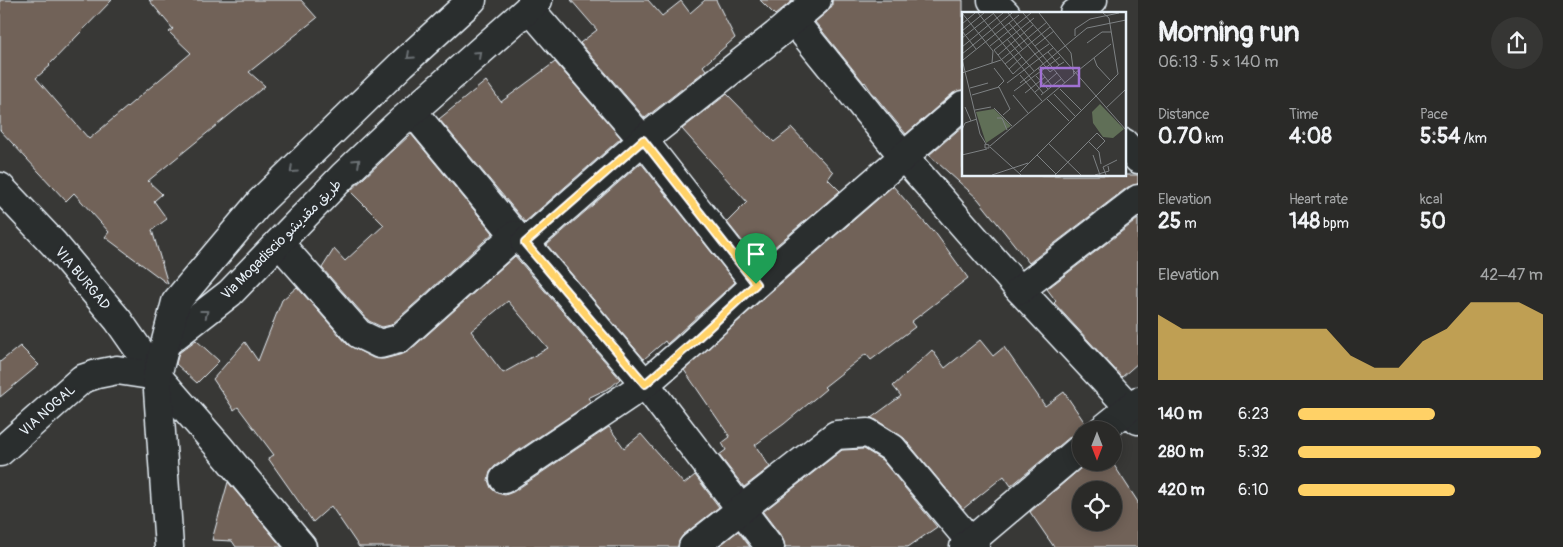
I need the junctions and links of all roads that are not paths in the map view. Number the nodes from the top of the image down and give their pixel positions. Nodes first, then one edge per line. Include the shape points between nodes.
1 (472, 0) edge
2 (817, 0) edge
3 (992, 0) edge
4 (1093, 0) edge
5 (533, 4) edge
6 (1004, 12) edge
7 (1077, 12) edge
8 (793, 20) junction
9 (962, 106) edge
10 (413, 112) junction
11 (643, 140) junction
12 (1126, 145) edge
13 (904, 156) junction
14 (1138, 159) edge
15 (0, 188) edge
16 (1138, 199) edge
17 (520, 239) junction
18 (279, 243) junction
19 (756, 284) junction
20 (1020, 290) junction
21 (166, 343) junction
22 (157, 376) junction
23 (645, 384) junction
24 (1135, 409) edge
25 (1116, 421) edge
26 (0, 452) edge
27 (1072, 456) edge
28 (504, 479) dead end
29 (741, 508) junction
30 (970, 545) edge
31 (169, 547) edge
32 (302, 547) edge
33 (692, 547) edge
34 (770, 547) edge

1 -> 21 main road via 261,201 176,302
2 - 8 main road
3 - 6 main road
4 - 7 main road
10 -> 5 main road, Via Mogadiscio طريق مقديشو
5 - 11 main road
8 - 11 main road
8 - 13 main road
9 - 13 main road
10 - 17 main road
18 -> 10 main road, Via Mogadiscio طريق مقديشو via 343,176
11 - 17 main road
11 - 19 main road
12 - 14 main road
13 - 19 main road
13 - 20 main road
15 - 22 main road, VIA BURGAD via 54,244 112,312
16 - 20 main road
17 - 18 main road via 399,339 380,344 359,334
17 - 23 main road
21 -> 18 main road, Via Mogadiscio طريق مقديشو via 230,293
19 - 23 main road
20 - 24 main road
21 - 22 main road
22 - 26 main road, VIA NOGAL via 117,370 82,380
22 - 31 main road
22 - 32 main road, VIA BURGAD
23 - 28 main road
23 - 29 main road
24 - 25 main road
27 - 30 main road
29 - 30 main road via 836,435 868,433 892,448
29 - 33 main road
29 - 34 main road

